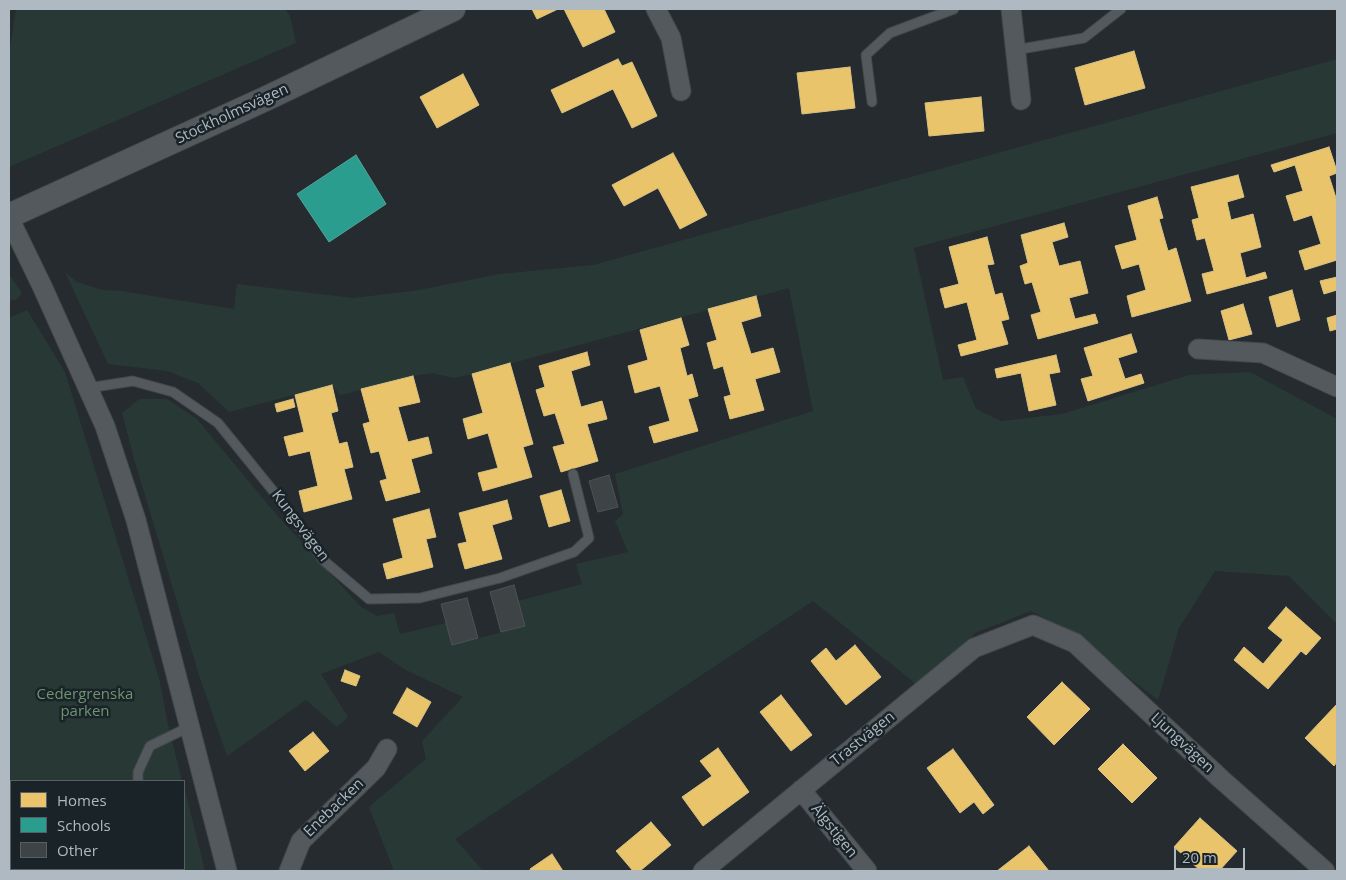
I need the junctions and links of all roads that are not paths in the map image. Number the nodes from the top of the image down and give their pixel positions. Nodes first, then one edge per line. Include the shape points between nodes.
1 (453, 9) edge
2 (656, 9) edge
3 (954, 9) edge
4 (1010, 9) edge
5 (1121, 9) edge
6 (1015, 50) junction
7 (681, 91) dead end
8 (1021, 100) dead end
9 (872, 102) dead end
10 (9, 217) edge
11 (1198, 348) dead end
12 (1337, 387) edge
13 (88, 388) junction
14 (572, 474) dead end
15 (1033, 625) joint
16 (189, 727) junction
17 (387, 749) dead end
18 (138, 780) edge
19 (801, 790) junction
20 (228, 871) edge
21 (289, 871) edge
22 (703, 871) edge
23 (867, 871) edge
24 (1325, 871) edge

1 - 10 street, Stockholmsvägen
2 - 7 street via 671,38
3 - 9 lane via 890,33 866,55
4 - 6 street
5 - 6 lane via 1084,38
6 - 8 street
10 - 13 street
11 - 12 street via 1263,353
13 - 14 lane, Kungsvägen via 133,382 173,392 218,423 278,497 323,560 369,599 420,598 500,578 574,552 589,538
13 - 16 street via 105,426 136,520
15 - 19 street, Trastvägen via 974,648
15 - 24 street, Ljungvägen via 1075,644
16 - 18 lane via 150,746 138,772
16 - 20 street
17 - 21 street, Enebacken via 376,768 301,840
19 - 22 street, Trastvägen
19 - 23 street, Älgstigen

